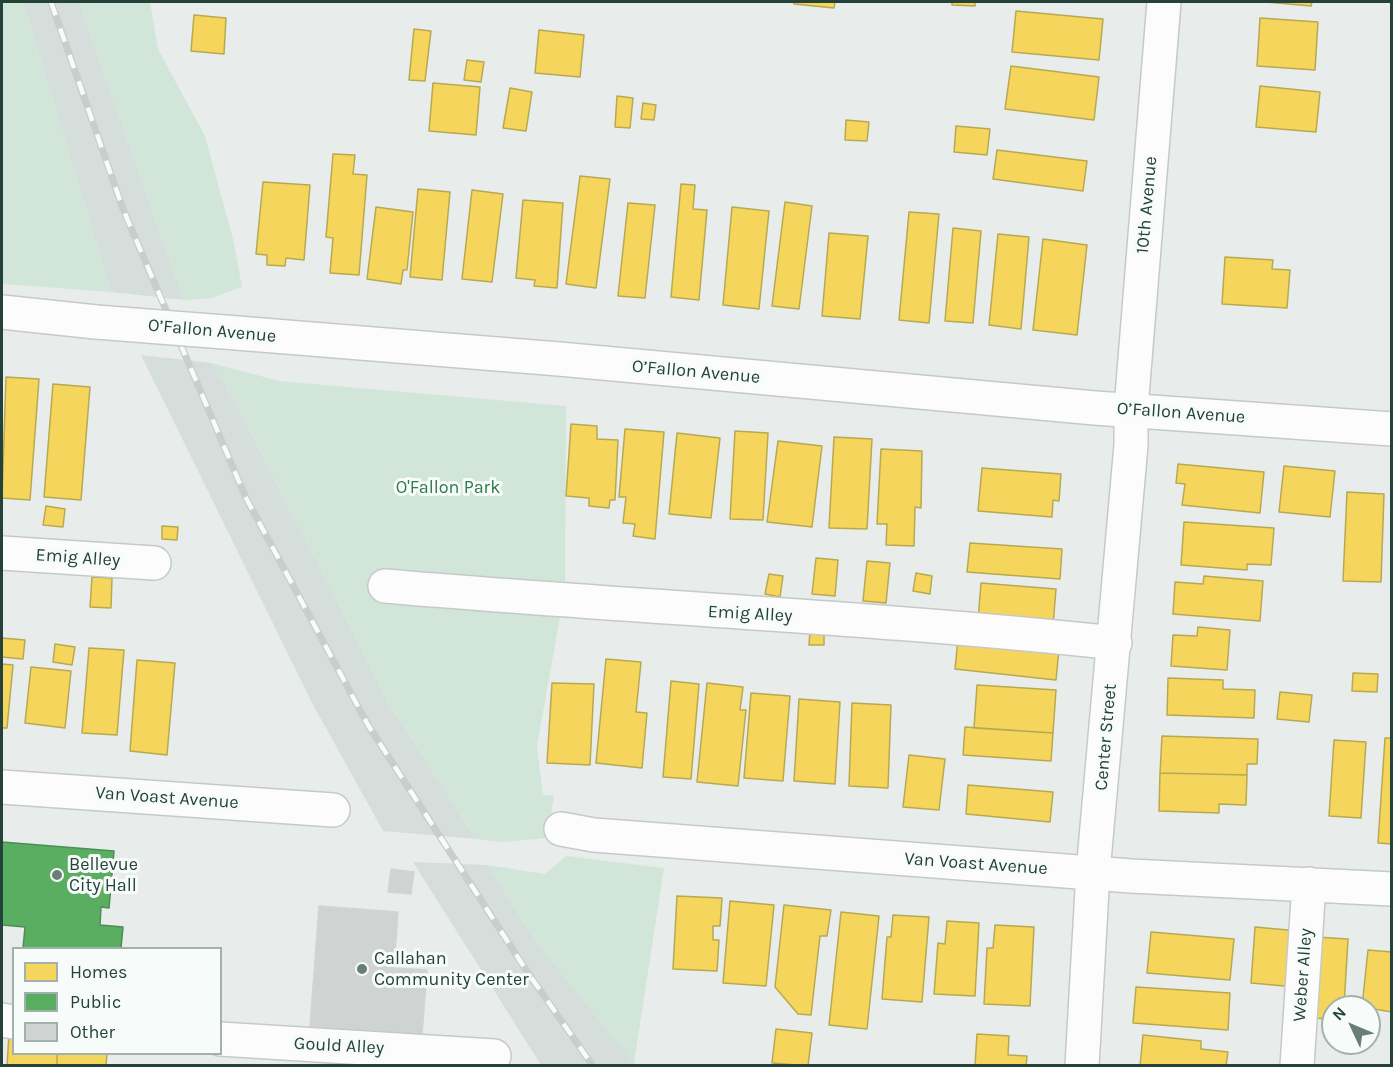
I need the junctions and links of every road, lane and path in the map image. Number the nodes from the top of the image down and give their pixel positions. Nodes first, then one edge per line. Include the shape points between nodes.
1 (1164, 2) edge
2 (2, 312) edge
3 (1131, 408) junction
4 (1392, 429) edge
5 (2, 553) edge
6 (154, 563) dead end
7 (385, 586) dead end
8 (1115, 643) junction
9 (2, 787) edge
10 (333, 810) dead end
11 (561, 829) dead end
12 (1093, 872) junction
13 (1309, 884) junction
14 (1392, 889) edge
15 (222, 1039) edge
16 (494, 1056) dead end
17 (1082, 1065) edge
18 (1297, 1065) edge

1 - 3 street, 10th Avenue
2 - 3 street, O’Fallon Avenue, bridge via 1095,408
3 - 4 street, O’Fallon Avenue
3 - 8 street, Center Street
5 - 6 street, Emig Alley
7 - 8 street, Emig Alley via 565,602 920,623
8 - 12 street, Center Street
9 - 10 street, Van Voast Avenue
11 - 12 street, Van Voast Avenue via 594,835
12 - 13 street, Van Voast Avenue
12 - 17 street, Center Street
13 - 14 street, Van Voast Avenue
13 - 18 street, Weber Alley
15 - 16 street, Gould Alley

